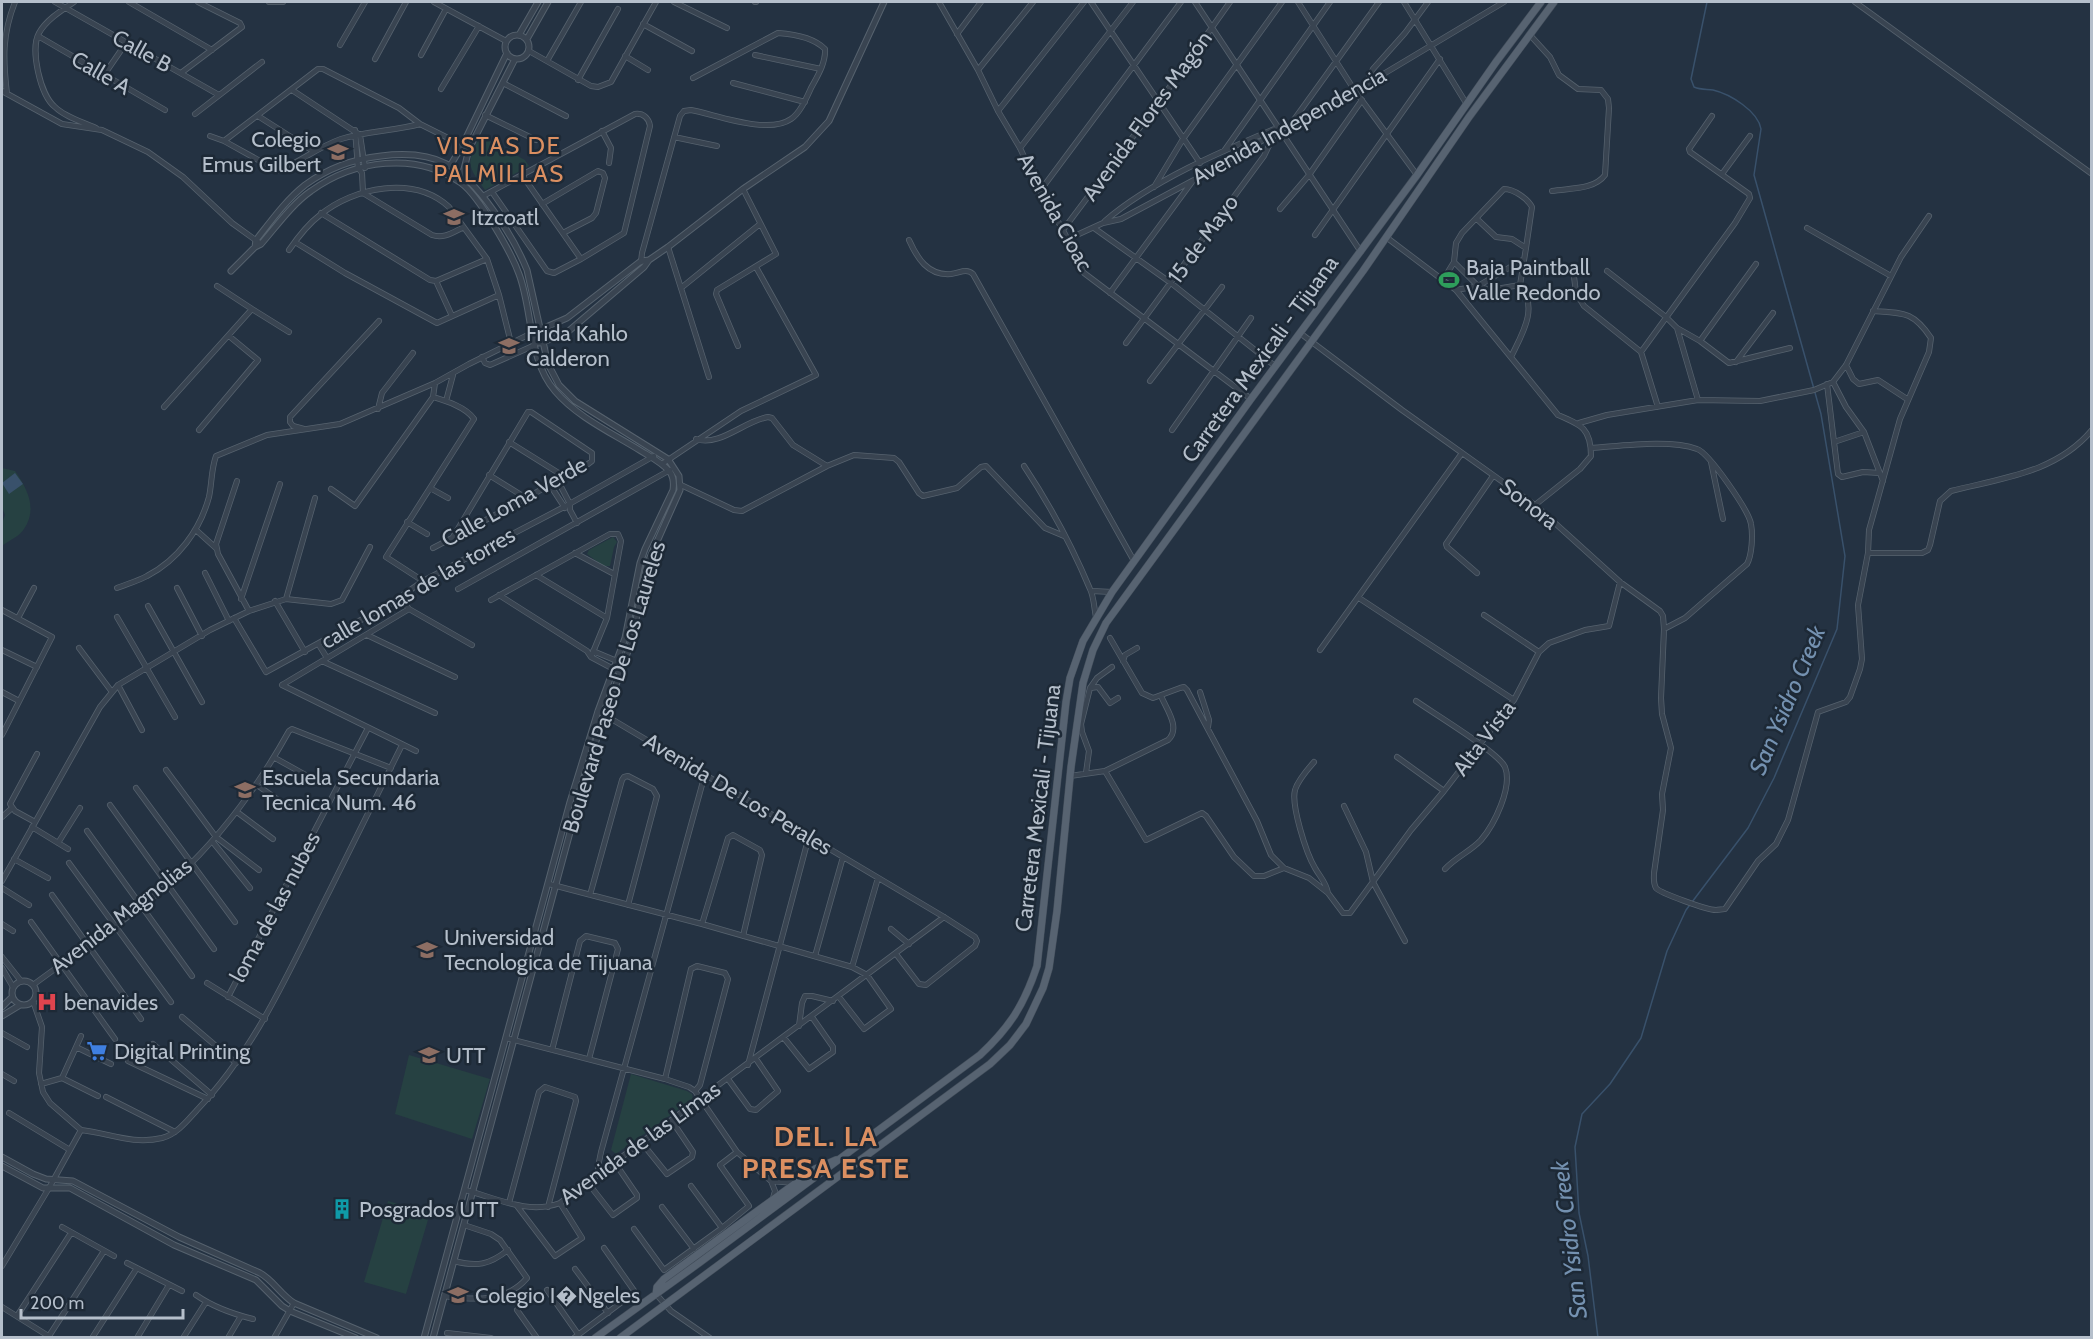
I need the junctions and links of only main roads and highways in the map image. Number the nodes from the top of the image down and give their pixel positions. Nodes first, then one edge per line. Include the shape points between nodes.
1 (1541, 2) edge
2 (1554, 2) edge
3 (841, 1159) junction
4 (656, 1293) junction
5 (595, 1338) edge
6 (620, 1338) edge

1 - 3 main road, Carretera Mexicali - Tijuana via 1096,617 1078,654 1068,690 1037,966 1023,1004 1006,1030 980,1055
2 - 6 main road, Carretera Mexicali - Tijuana via 1106,623 1086,667 1077,715 1049,968 1036,1006 1019,1034 990,1064
3 - 4 main road, Carretera Mexicali - Tijuana
3 - 4 main road via 821,1165 796,1183 664,1280
4 - 5 main road, Carretera Mexicali - Tijuana

